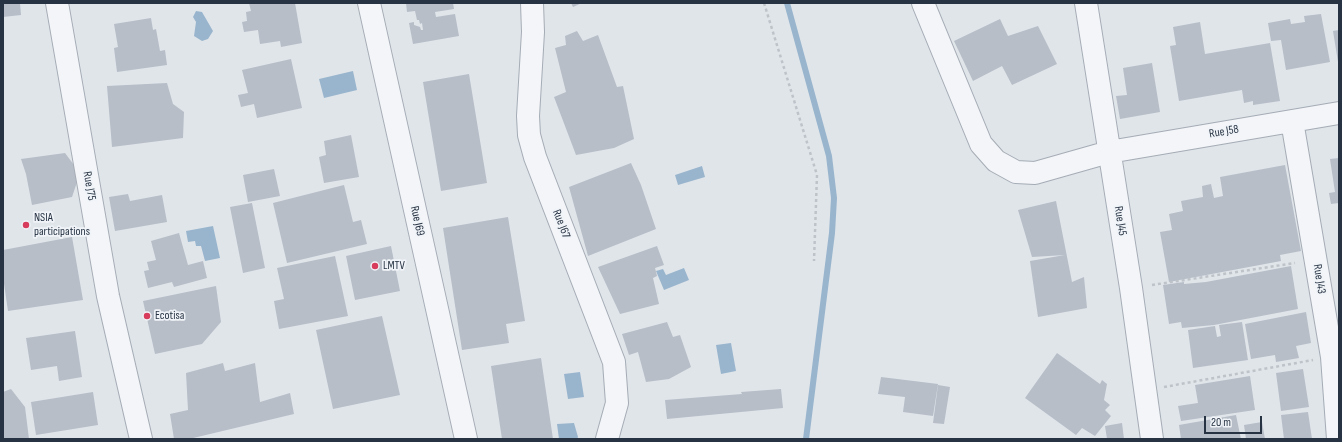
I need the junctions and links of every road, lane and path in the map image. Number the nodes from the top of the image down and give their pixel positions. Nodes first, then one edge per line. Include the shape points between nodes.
1 (57, 3) edge
2 (369, 3) edge
3 (532, 3) edge
4 (764, 3) edge
5 (923, 3) edge
6 (1086, 3) edge
7 (1339, 113) edge
8 (1292, 121) junction
9 (1109, 152) junction
10 (1316, 260) junction
11 (814, 261) dead end
12 (1131, 288) junction
13 (1332, 357) junction
14 (1145, 391) junction
15 (141, 439) edge
16 (466, 439) edge
17 (607, 439) edge
18 (1152, 439) edge
19 (1338, 439) edge

1 - 15 street, Rue J75 via 108,296
2 - 16 street, Rue J69
3 - 17 street, Rue J67 via 529,135 535,157 614,362 618,403
4 - 11 path via 817,175
5 - 9 street, Rue J58 via 981,144 996,161 1016,172 1035,173
6 - 9 street, Rue J45
7 - 8 street, Rue J58
8 - 9 street, Rue J58
8 - 10 street, Rue J43
9 - 12 street, Rue J45
10 - 12 path
10 - 13 street, Rue J43
12 - 14 street, Rue J45
13 - 14 path
13 - 19 street, Rue J43
14 - 18 street, Rue J45

